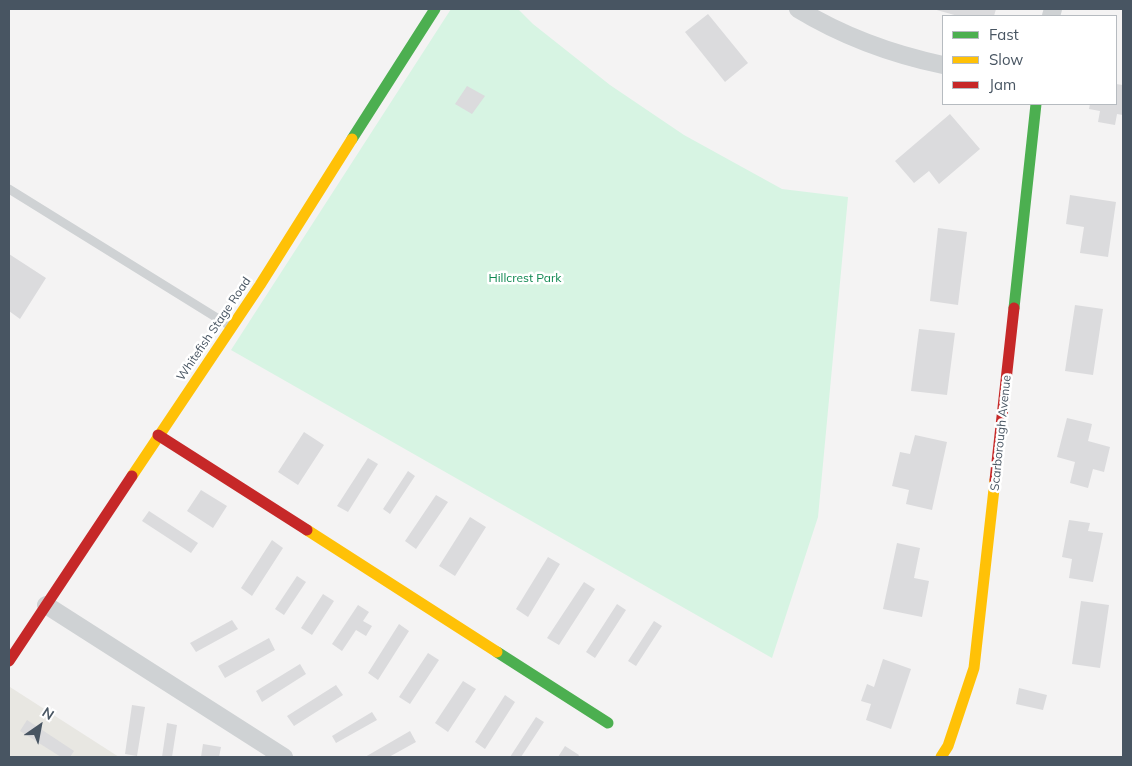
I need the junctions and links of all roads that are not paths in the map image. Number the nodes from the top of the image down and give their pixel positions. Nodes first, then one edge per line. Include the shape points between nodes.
1 (435, 9) edge
2 (798, 9) edge
3 (942, 65) edge
4 (1036, 105) edge
5 (9, 189) edge
6 (232, 327) junction
7 (158, 435) junction
8 (46, 606) junction
9 (9, 661) edge
10 (608, 723) dead end
11 (284, 757) edge
12 (941, 757) edge

1 - 6 street, Whitefish Stage Road
2 - 3 street via 828,27 882,50
4 - 12 street, Scarborough Avenue via 977,648 974,668 948,746
5 - 6 lane
6 - 7 street, Whitefish Stage Road
7 - 8 street, Whitefish Stage Road
7 - 10 street
8 - 9 street, Whitefish Stage Road
8 - 11 street

